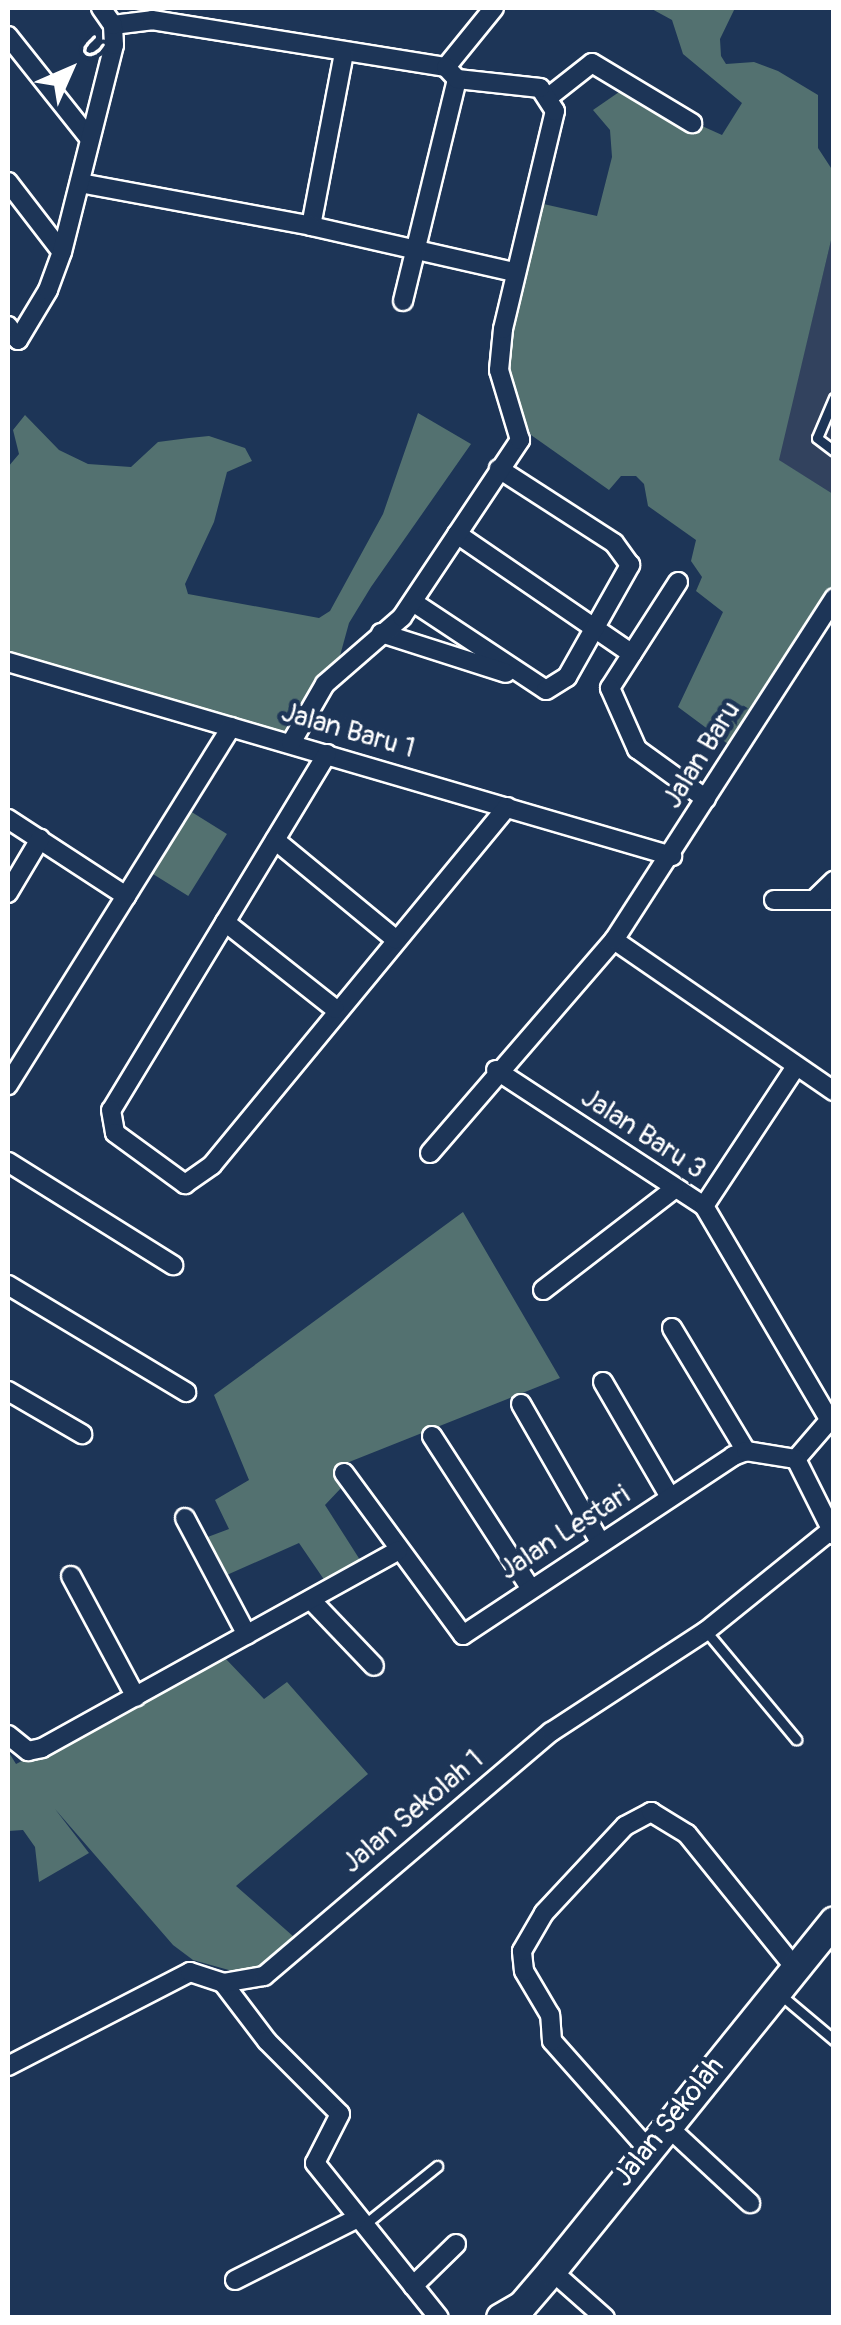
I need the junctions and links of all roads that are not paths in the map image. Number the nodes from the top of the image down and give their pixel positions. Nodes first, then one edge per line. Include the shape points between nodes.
1 (101, 8) edge
2 (494, 8) edge
3 (113, 25) junction
4 (8, 36) edge
5 (344, 53) junction
6 (451, 73) junction
7 (550, 96) junction
8 (692, 123) dead end
9 (89, 138) junction
10 (8, 182) edge
11 (80, 183) junction
12 (311, 226) junction
13 (417, 248) junction
14 (62, 252) junction
15 (514, 272) junction
16 (403, 301) dead end
17 (13, 333) edge
18 (834, 398) edge
19 (834, 452) edge
20 (499, 468) junction
21 (457, 534) junction
22 (678, 582) dead end
23 (834, 598) edge
24 (412, 602) junction
25 (592, 627) junction
26 (382, 633) junction
27 (632, 654) junction
28 (8, 662) edge
29 (526, 679) junction
30 (232, 727) junction
31 (292, 743) junction
32 (328, 754) junction
33 (706, 798) junction
34 (508, 807) junction
35 (8, 819) edge
36 (40, 839) junction
37 (275, 840) junction
38 (672, 856) junction
39 (834, 880) edge
40 (8, 894) edge
41 (126, 896) junction
42 (774, 900) dead end
43 (824, 900) edge
44 (225, 922) junction
45 (394, 939) junction
46 (614, 940) junction
47 (335, 1009) junction
48 (795, 1068) junction
49 (496, 1070) junction
50 (8, 1085) edge
51 (834, 1090) edge
52 (430, 1153) dead end
53 (8, 1162) edge
54 (674, 1189) junction
55 (704, 1206) junction
56 (174, 1265) dead end
57 (8, 1285) edge
58 (543, 1290) dead end
59 (672, 1328) dead end
60 (603, 1382) dead end
61 (8, 1391) edge
62 (186, 1392) dead end
63 (521, 1404) dead end
64 (831, 1417) edge
65 (82, 1434) dead end
66 (432, 1436) dead end
67 (746, 1451) junction
68 (796, 1459) junction
69 (344, 1473) dead end
70 (670, 1497) junction
71 (185, 1518) dead end
72 (832, 1532) edge
73 (600, 1542) junction
74 (398, 1552) junction
75 (71, 1576) dead end
76 (529, 1586) junction
77 (310, 1600) junction
78 (706, 1630) junction
79 (246, 1635) junction
80 (374, 1666) dead end
81 (136, 1696) junction
82 (8, 1735) edge
83 (796, 1739) dead end
84 (834, 1922) edge
85 (796, 1968) junction
86 (223, 1983) junction
87 (776, 1991) junction
88 (834, 2040) edge
89 (8, 2066) edge
90 (666, 2125) junction
91 (647, 2148) junction
92 (438, 2166) dead end
93 (750, 2203) dead end
94 (359, 2223) junction
95 (456, 2244) dead end
96 (552, 2271) junction
97 (235, 2280) dead end
98 (412, 2286) junction
99 (439, 2318) edge
100 (502, 2318) edge
101 (605, 2318) edge

1 - 3 street
2 - 6 street
3 - 5 street via 152,20
3 - 9 street
4 - 9 street
5 - 6 street
5 - 12 street
6 - 7 street via 540,88
6 - 13 street
7 - 8 street via 592,63
7 - 15 street via 555,111
9 - 11 street
10 - 14 street
11 - 12 street
11 - 14 street
12 - 13 street
13 - 15 street
13 - 16 street
14 - 17 street
15 - 20 street via 499,370 520,440
18 - 19 lane via 817,438
20 - 21 street
20 - 25 street via 626,556 630,565
21 - 24 street
21 - 25 street
22 - 27 street
23 - 33 street, Jalan Baru
24 - 26 street
24 - 29 street
25 - 27 street
25 - 29 street via 556,687 546,690
26 - 29 street
26 - 31 street via 324,684
27 - 33 street via 610,688 637,750
28 - 30 street, Jalan Baru 1
30 - 31 street, Jalan Baru 1
30 - 41 street
31 - 32 street, Jalan Baru 1
32 - 34 street, Jalan Baru 1
32 - 37 street
33 - 38 street, Jalan Baru
34 - 38 street, Jalan Baru 1
34 - 45 street
35 - 36 street
36 - 40 street
36 - 41 street
37 - 44 street
37 - 45 street
38 - 46 street, Jalan Baru
39 - 43 street
41 - 50 street
42 - 43 street
44 - 47 street
44 - 47 street via 112,1110 109,1122 127,1144 174,1178 198,1179
45 - 47 street
46 - 48 street
46 - 49 street, Jalan Baru
48 - 51 street
48 - 55 street
49 - 52 street, Jalan Baru
49 - 54 street, Jalan Baru 3
53 - 56 street
54 - 55 street, Jalan Baru 3
54 - 58 street
55 - 64 street, Jalan Baru 3
57 - 62 street
59 - 67 street
60 - 70 street
61 - 65 street
63 - 73 street
64 - 68 street
66 - 76 street
67 - 68 street
67 - 70 street, Jalan Lestari
68 - 72 street
69 - 74 street
70 - 73 street, Jalan Lestari
71 - 79 street
72 - 78 street, Jalan Sekolah 1
73 - 76 street, Jalan Lestari
74 - 76 street, Jalan Lestari via 460,1635
74 - 77 street
75 - 81 street
77 - 79 street
77 - 80 street
78 - 83 lane
78 - 86 street, Jalan Sekolah 1 via 551,1732 264,1976
79 - 81 street
81 - 82 street via 42,1748 16,1746
84 - 85 street, Jalan Sekolah
85 - 87 street, Jalan Sekolah
85 - 91 street via 687,1834 651,1812 625,1826 544,1913 522,1951 524,1970 550,2014 552,2040
86 - 89 street, Jalan Sekolah 1 via 190,1972 160,1983
86 - 94 street via 266,2041 340,2114 314,2163
87 - 88 lane
87 - 90 street, Jalan Sekolah
90 - 91 street, Jalan Sekolah
90 - 93 street
91 - 96 street, Jalan Sekolah
92 - 94 lane
94 - 97 street
94 - 98 street
95 - 98 street
96 - 100 street, Jalan Sekolah
96 - 101 street
98 - 99 street

